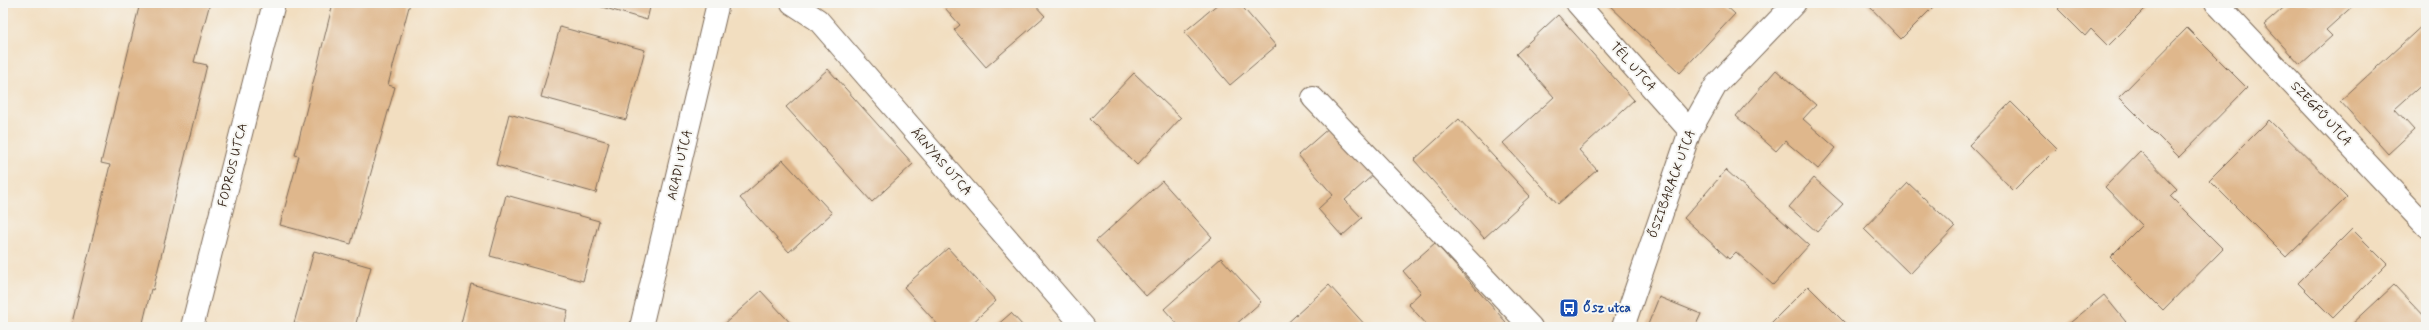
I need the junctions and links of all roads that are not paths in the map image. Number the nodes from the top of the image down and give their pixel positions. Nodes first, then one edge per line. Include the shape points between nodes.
1 (274, 3) edge
2 (718, 3) edge
3 (792, 3) edge
4 (1577, 3) edge
5 (1795, 3) edge
6 (2216, 3) edge
7 (1313, 98) dead end
8 (1690, 131) junction
9 (2426, 226) edge
10 (192, 327) edge
11 (641, 327) edge
12 (1084, 327) edge
13 (1531, 327) edge
14 (1622, 327) edge

1 - 10 street, FODROS UTCA
2 - 11 street, ARADI UTCA
3 - 12 street, ÁRNYAS UTCA via 818,20
4 - 8 street, TÉL UTCA
5 - 8 street, ŐSZIBARACK UTCA via 1716,84
6 - 9 street, SZEGFŰ UTCA
7 - 13 street
8 - 14 street, ŐSZIBARACK UTCA

